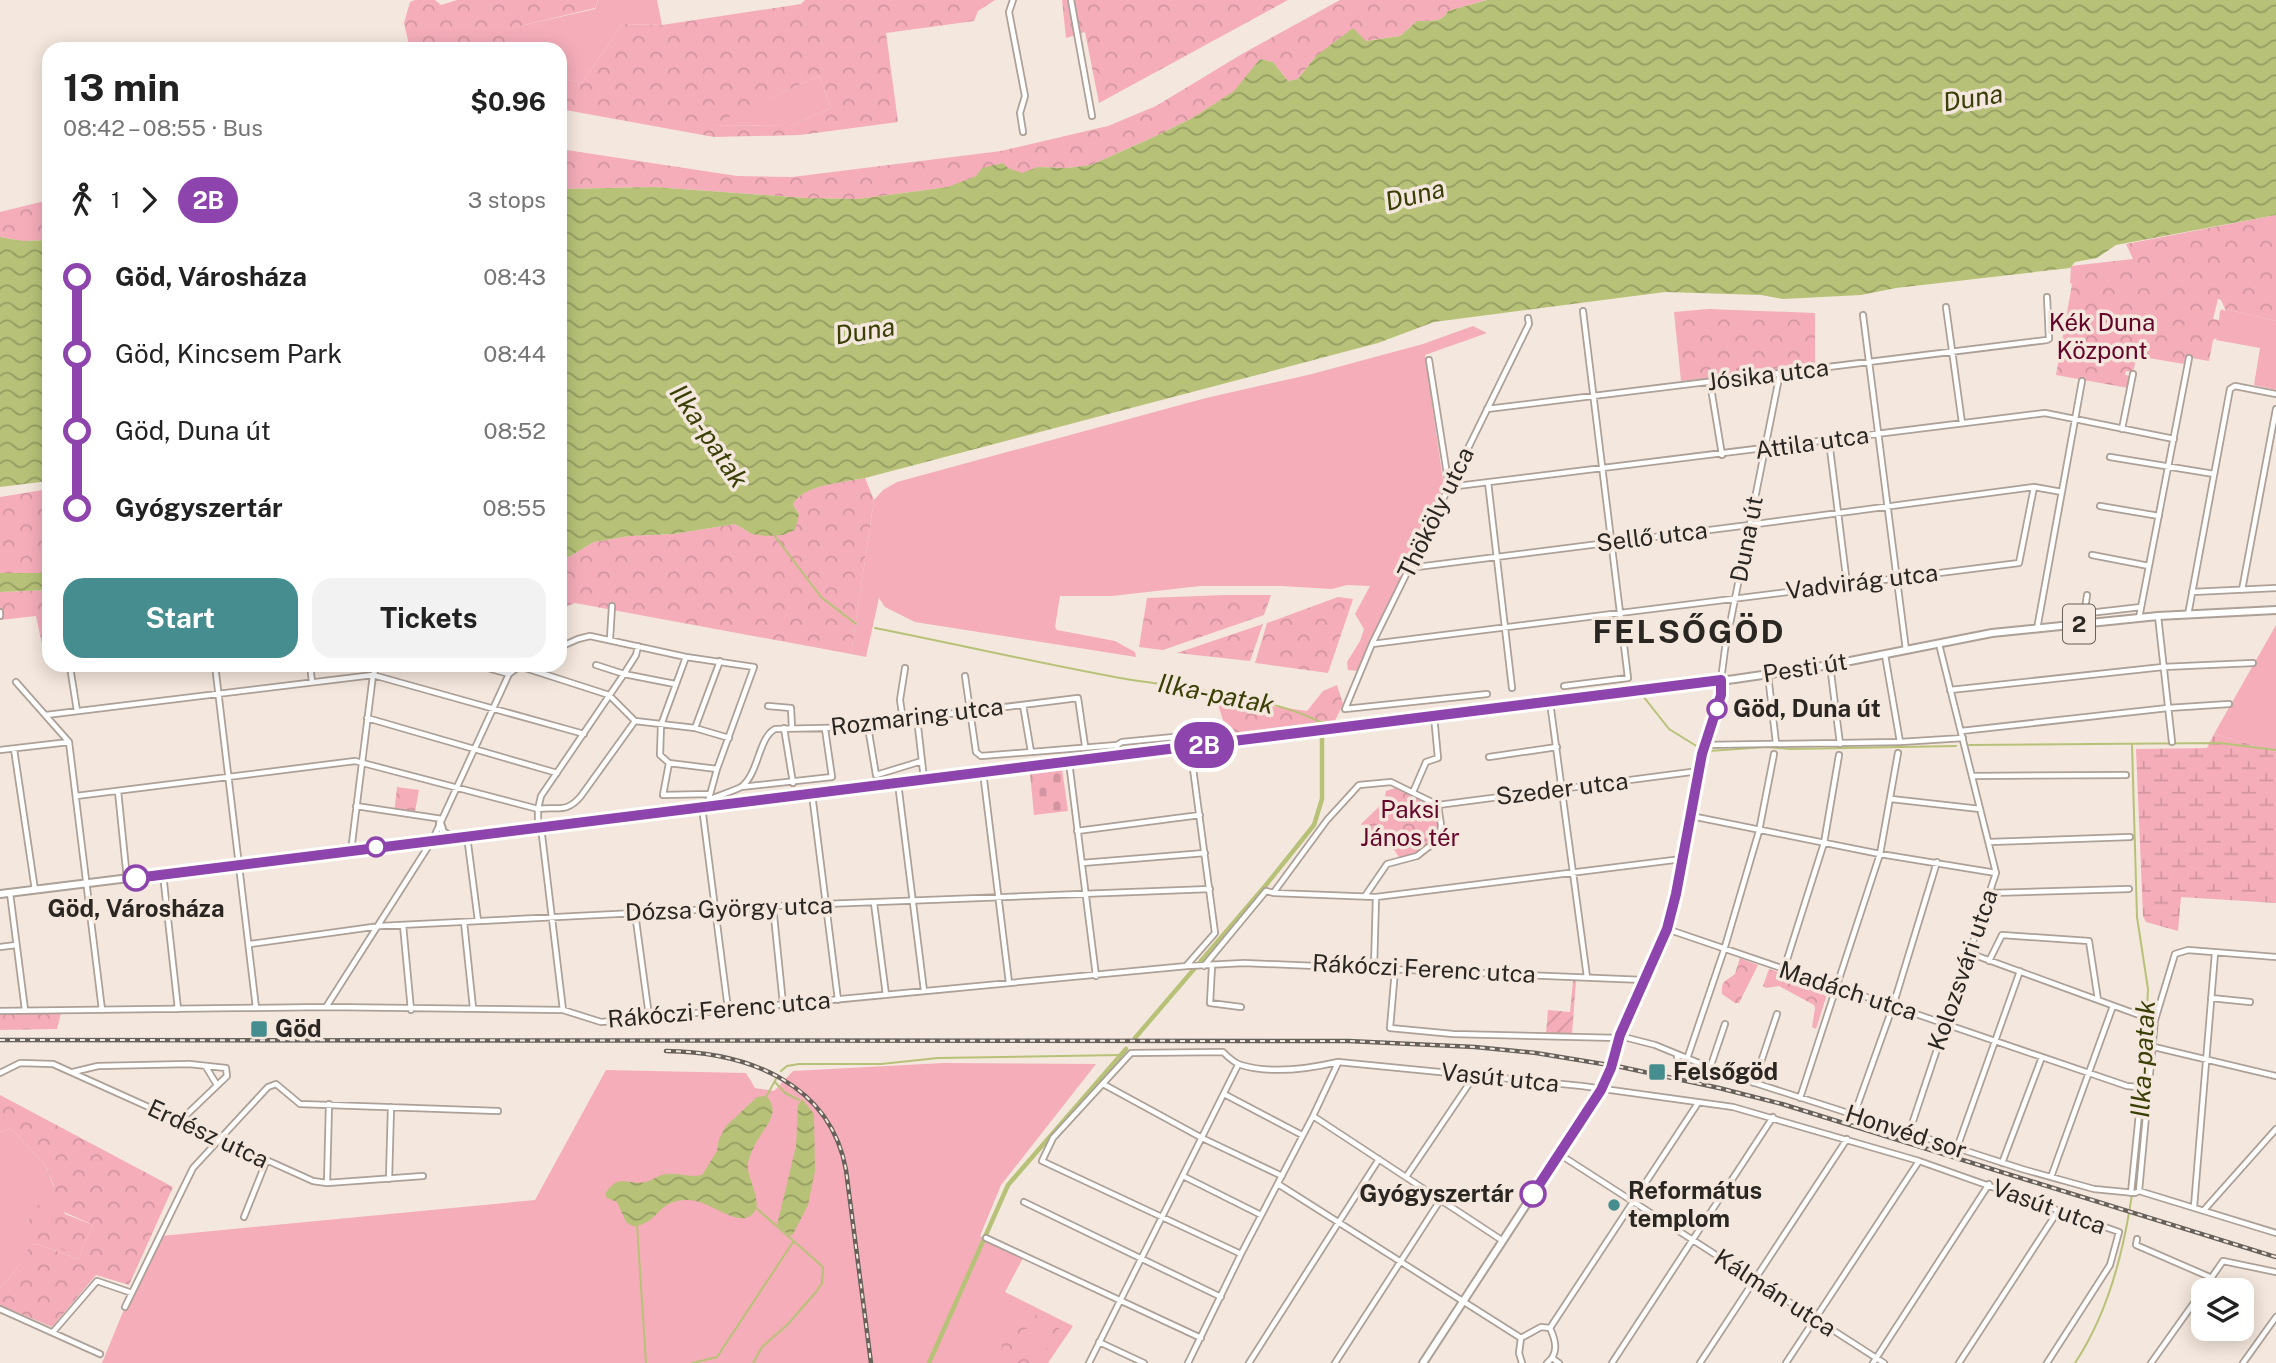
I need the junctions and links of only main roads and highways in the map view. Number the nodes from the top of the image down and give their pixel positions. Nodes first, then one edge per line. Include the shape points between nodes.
1 (2276, 610) edge
2 (1721, 680) junction
3 (441, 821) road end
4 (451, 837) junction
5 (0, 894) edge
6 (1423, 1363) edge

1 - 2 main road, Pesti út / 2 via 2038,629
2 - 4 main road, Pesti út / 2
2 - 6 main road, Duna út via 1667,929 1619,1037 1612,1065 1601,1090
3 - 4 main road via 443,832
4 - 5 main road, Pesti út / 2

